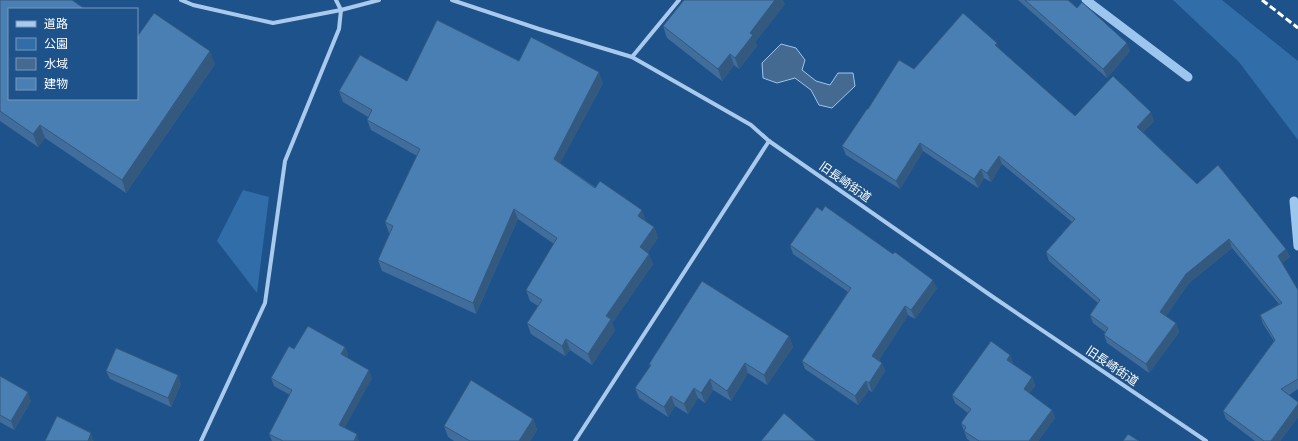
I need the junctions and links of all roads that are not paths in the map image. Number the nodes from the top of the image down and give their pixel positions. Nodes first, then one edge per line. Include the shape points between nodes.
1 (181, 0) edge
2 (336, 0) edge
3 (379, 0) edge
4 (452, 0) edge
5 (679, 0) edge
6 (341, 10) junction
7 (632, 57) junction
8 (769, 141) junction
9 (201, 441) edge
10 (575, 441) edge
11 (1206, 441) edge

1 - 6 street via 274,23
2 - 6 street
3 - 6 street
4 - 7 street, 旧長崎街道
5 - 7 street
6 - 9 street via 339,29 285,161 265,303
7 - 8 street, 旧長崎街道 via 751,125
8 - 10 street
8 - 11 street, 旧長崎街道

